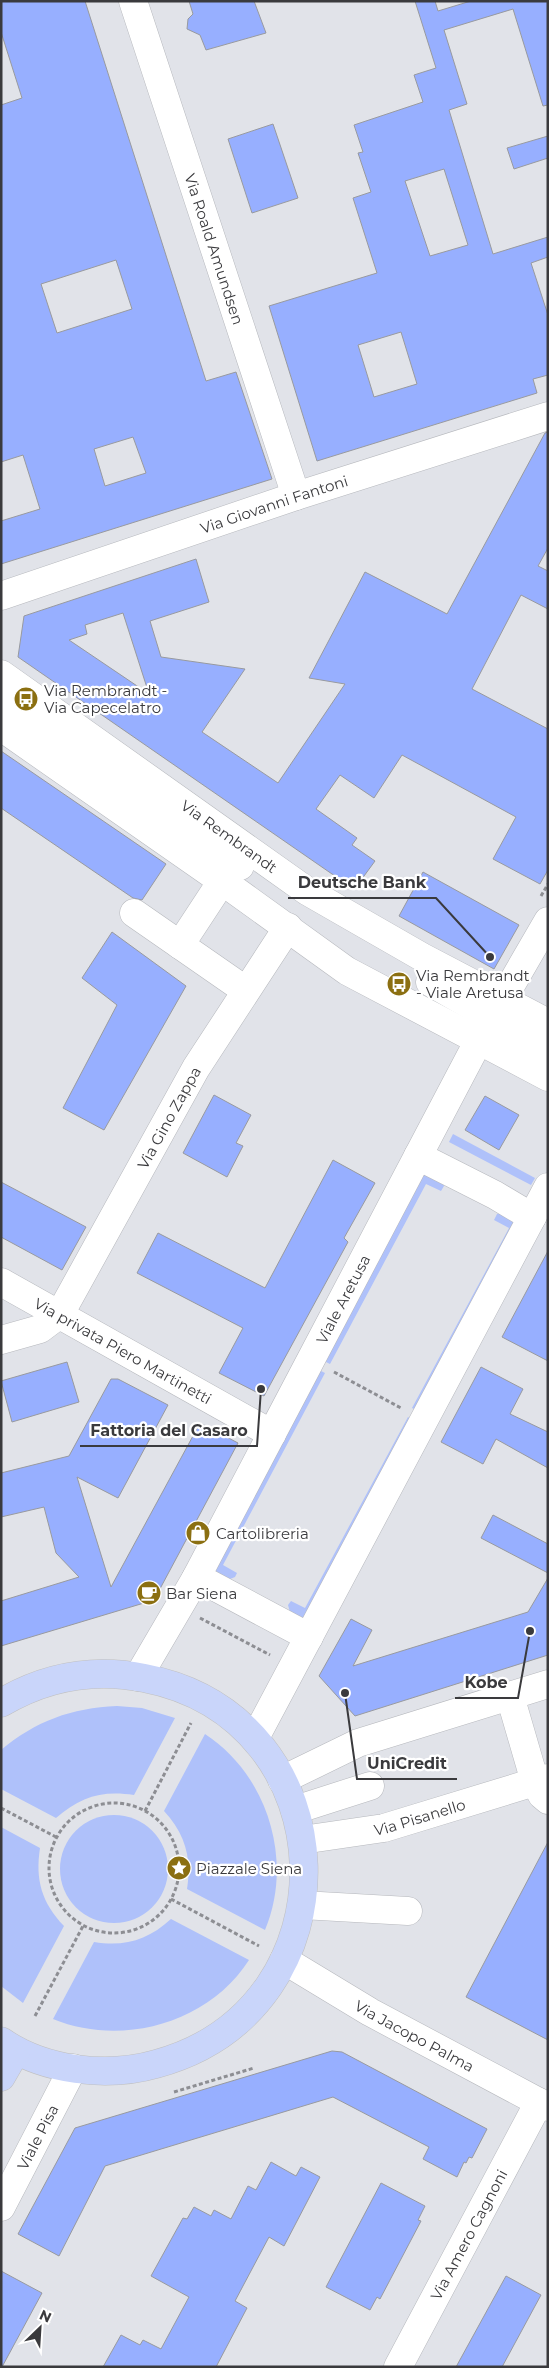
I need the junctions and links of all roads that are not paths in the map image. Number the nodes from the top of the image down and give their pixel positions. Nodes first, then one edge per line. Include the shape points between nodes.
1 (134, 1) edge
2 (548, 416) edge
3 (296, 496) junction
4 (1, 596) edge
5 (1, 674) edge
6 (1, 702) edge
7 (1, 727) edge
8 (222, 881) junction
9 (134, 913) dead end
10 (548, 921) edge
11 (288, 928) junction
12 (180, 945) junction
13 (245, 990) junction
14 (491, 1019) junction
15 (548, 1024) edge
16 (548, 1050) edge
17 (548, 1077) edge
18 (418, 1156) junction
19 (548, 1187) edge
20 (532, 1217) junction
21 (1, 1282) edge
22 (60, 1314) junction
23 (1, 1340) edge
24 (272, 1434) junction
25 (196, 1578) junction
26 (309, 1637) junction
27 (138, 1676) junction
28 (548, 1684) edge
29 (510, 1696) junction
30 (1, 1703) edge
31 (255, 1738) junction
32 (282, 1780) junction
33 (370, 1786) dead end
34 (543, 1787) edge
35 (295, 1810) junction
36 (302, 1840) junction
37 (303, 1896) junction
38 (409, 1902) dead end
39 (273, 1954) junction
40 (8, 2046) edge
41 (73, 2068) junction
42 (1, 2077) edge
43 (543, 2105) edge
44 (1, 2207) edge
45 (398, 2367) edge

1 - 3 street, Via Roald Amundsen
2 - 3 street, Via Giovanni Fantoni
3 - 4 street, Via Giovanni Fantoni
5 - 14 street, Via Rembrandt via 307,891 422,957
6 - 14 street, Via Rembrandt via 300,906
7 - 8 street, Via Rembrandt
8 - 11 street, Via Rembrandt
8 - 12 street
9 - 12 street
10 - 14 street, Viale Aretusa
11 - 13 street, Via Gino Zappa
11 - 14 street, Via Rembrandt via 347,971
12 - 13 street
13 - 22 street, Via Gino Zappa via 196,1068
14 - 15 street, Via Rembrandt
14 - 16 street, Via Rembrandt
14 - 17 street, Via Rembrandt
14 - 18 street, Viale Aretusa
18 - 20 street
18 - 24 street, Viale Aretusa
19 - 20 street
20 - 26 street
21 - 22 street, Via privata Piero Martinetti
22 - 23 street via 40,1329
22 - 24 street, Via privata Piero Martinetti
24 - 25 street, Viale Aretusa
25 - 26 street
25 - 27 street, Viale Aretusa
26 - 31 street
27 - 30 main road via 109,1674 60,1678
27 - 31 main road via 204,1699
28 - 29 street
29 - 32 street via 358,1743
29 - 34 street, Via Pisanello
31 - 32 main road
32 - 35 main road
33 - 35 street
34 - 36 street, Via Pisanello via 384,1828
35 - 36 main road
36 - 37 main road
37 - 38 street
37 - 39 main road via 295,1934
39 - 41 main road via 268,1989 234,2025 210,2042 169,2061 146,2067 96,2071
39 - 43 street, Via Jacopo Palma via 370,2012
40 - 41 main road
40 - 42 main road
41 - 44 street, Viale Pisa
43 - 45 street, Via Amero Cagnoni

